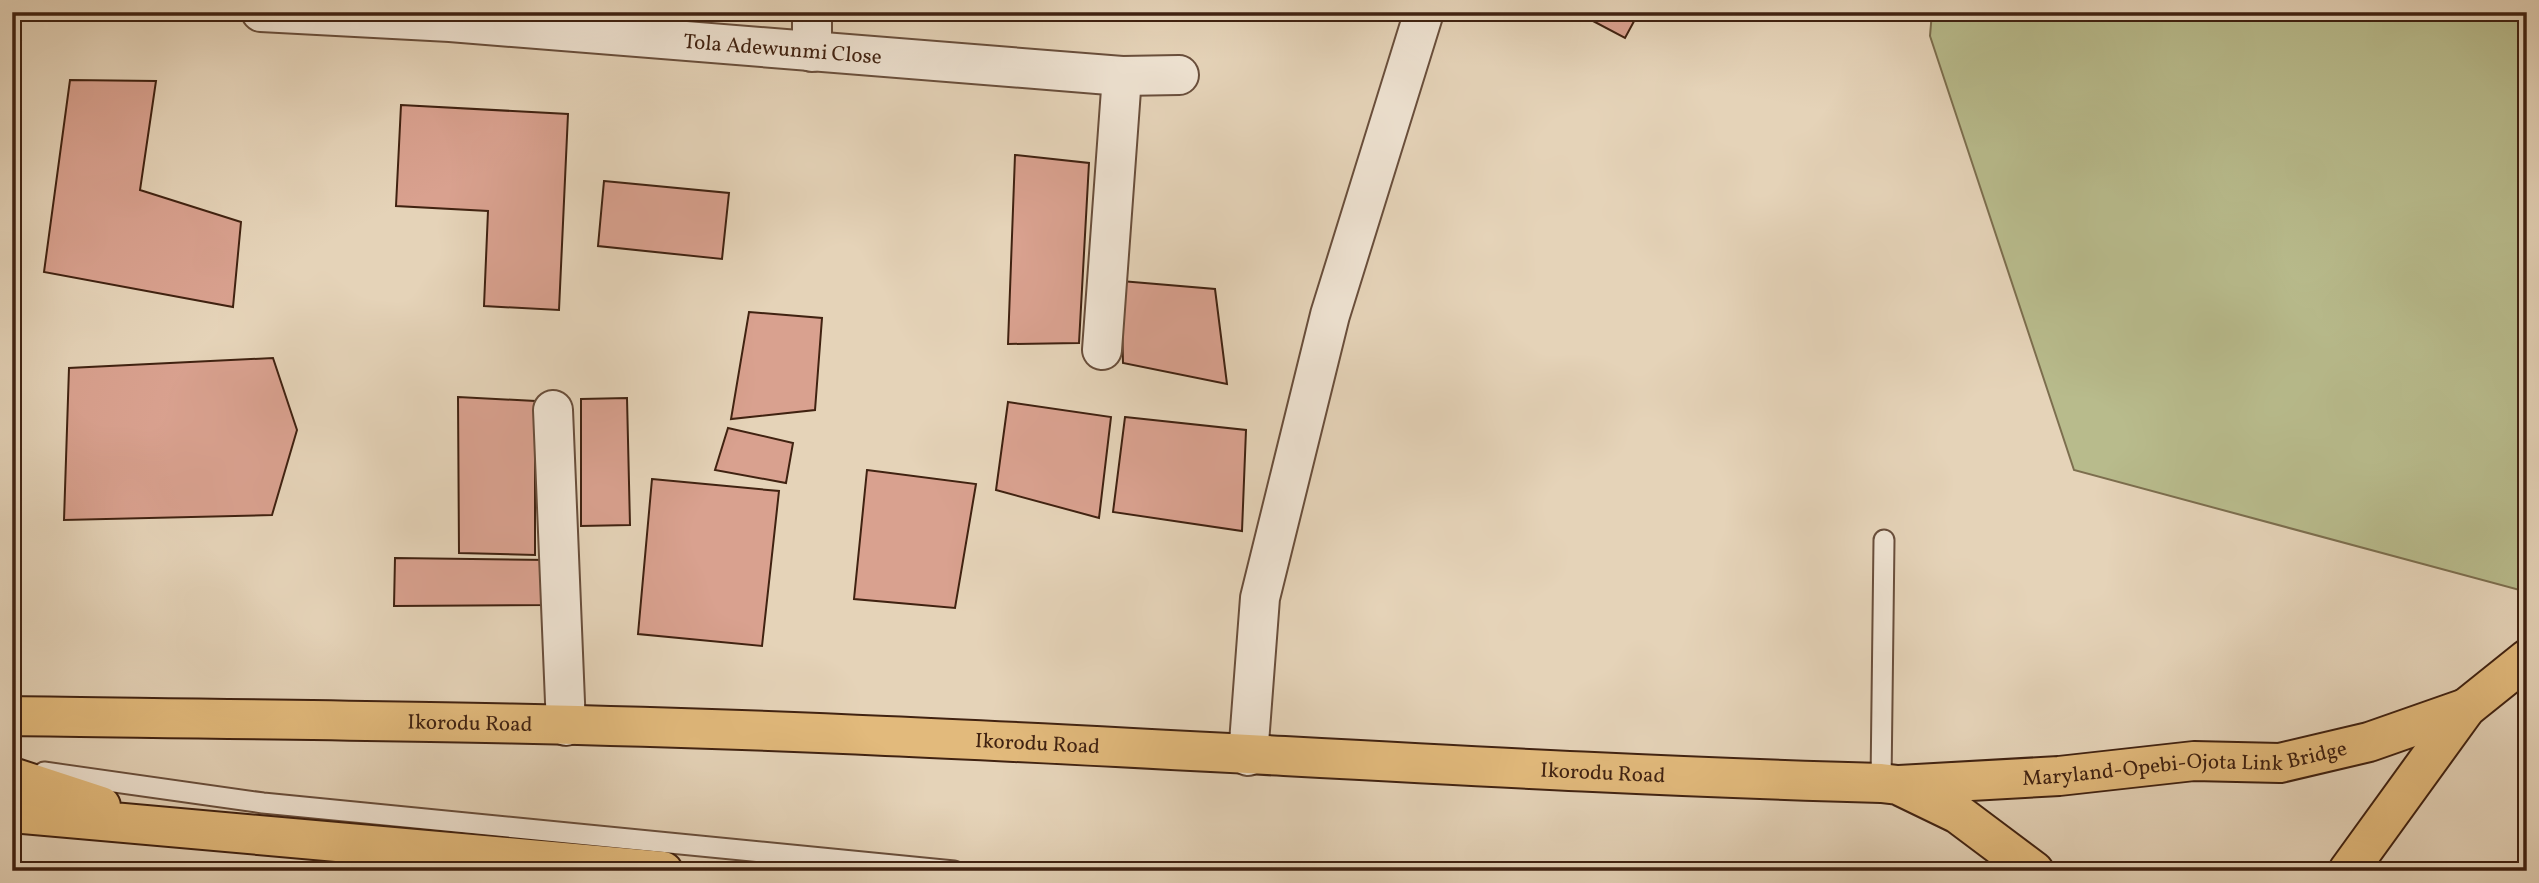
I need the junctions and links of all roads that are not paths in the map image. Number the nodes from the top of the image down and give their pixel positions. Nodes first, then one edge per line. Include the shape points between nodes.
1 (261, 12) edge
2 (811, 12) edge
3 (1424, 12) edge
4 (450, 17) edge
5 (812, 52) junction
6 (1179, 75) dead end
7 (1122, 76) junction
8 (1102, 350) dead end
9 (553, 410) dead end
10 (1884, 540) dead end
11 (2527, 659) edge
12 (2466, 708) junction
13 (12, 716) edge
14 (566, 726) junction
15 (1248, 756) junction
16 (12, 767) edge
17 (12, 777) edge
18 (1889, 784) junction
19 (12, 813) edge
20 (162, 827) junction
21 (663, 871) edge
22 (954, 871) edge
23 (2034, 871) edge
24 (2348, 871) edge

1 - 4 street, Tola Adewunmi Close
2 - 5 street
3 - 15 street via 1330,315 1260,598
4 - 5 street, Tola Adewunmi Close
5 - 7 street, Tola Adewunmi Close
6 - 7 street, Tola Adewunmi Close
7 - 8 street
9 - 14 street
10 - 18 lane
11 - 12 main road, Maryland-Opebi-Ojota Link Bridge
12 - 18 main road, Maryland-Opebi-Ojota Link Bridge via 2369,742 2280,763 2194,761 2059,775
12 - 24 main road, Maryland-Opebi-Ojota Link Bridge
13 - 14 main road, Ikorodu Road
14 - 15 main road, Ikorodu Road via 885,736
15 - 18 main road, Ikorodu Road
16 - 22 lane via 263,803
17 - 20 main road
18 - 23 main road, Ikorodu Road via 1958,814
19 - 20 main road
20 - 21 main road

